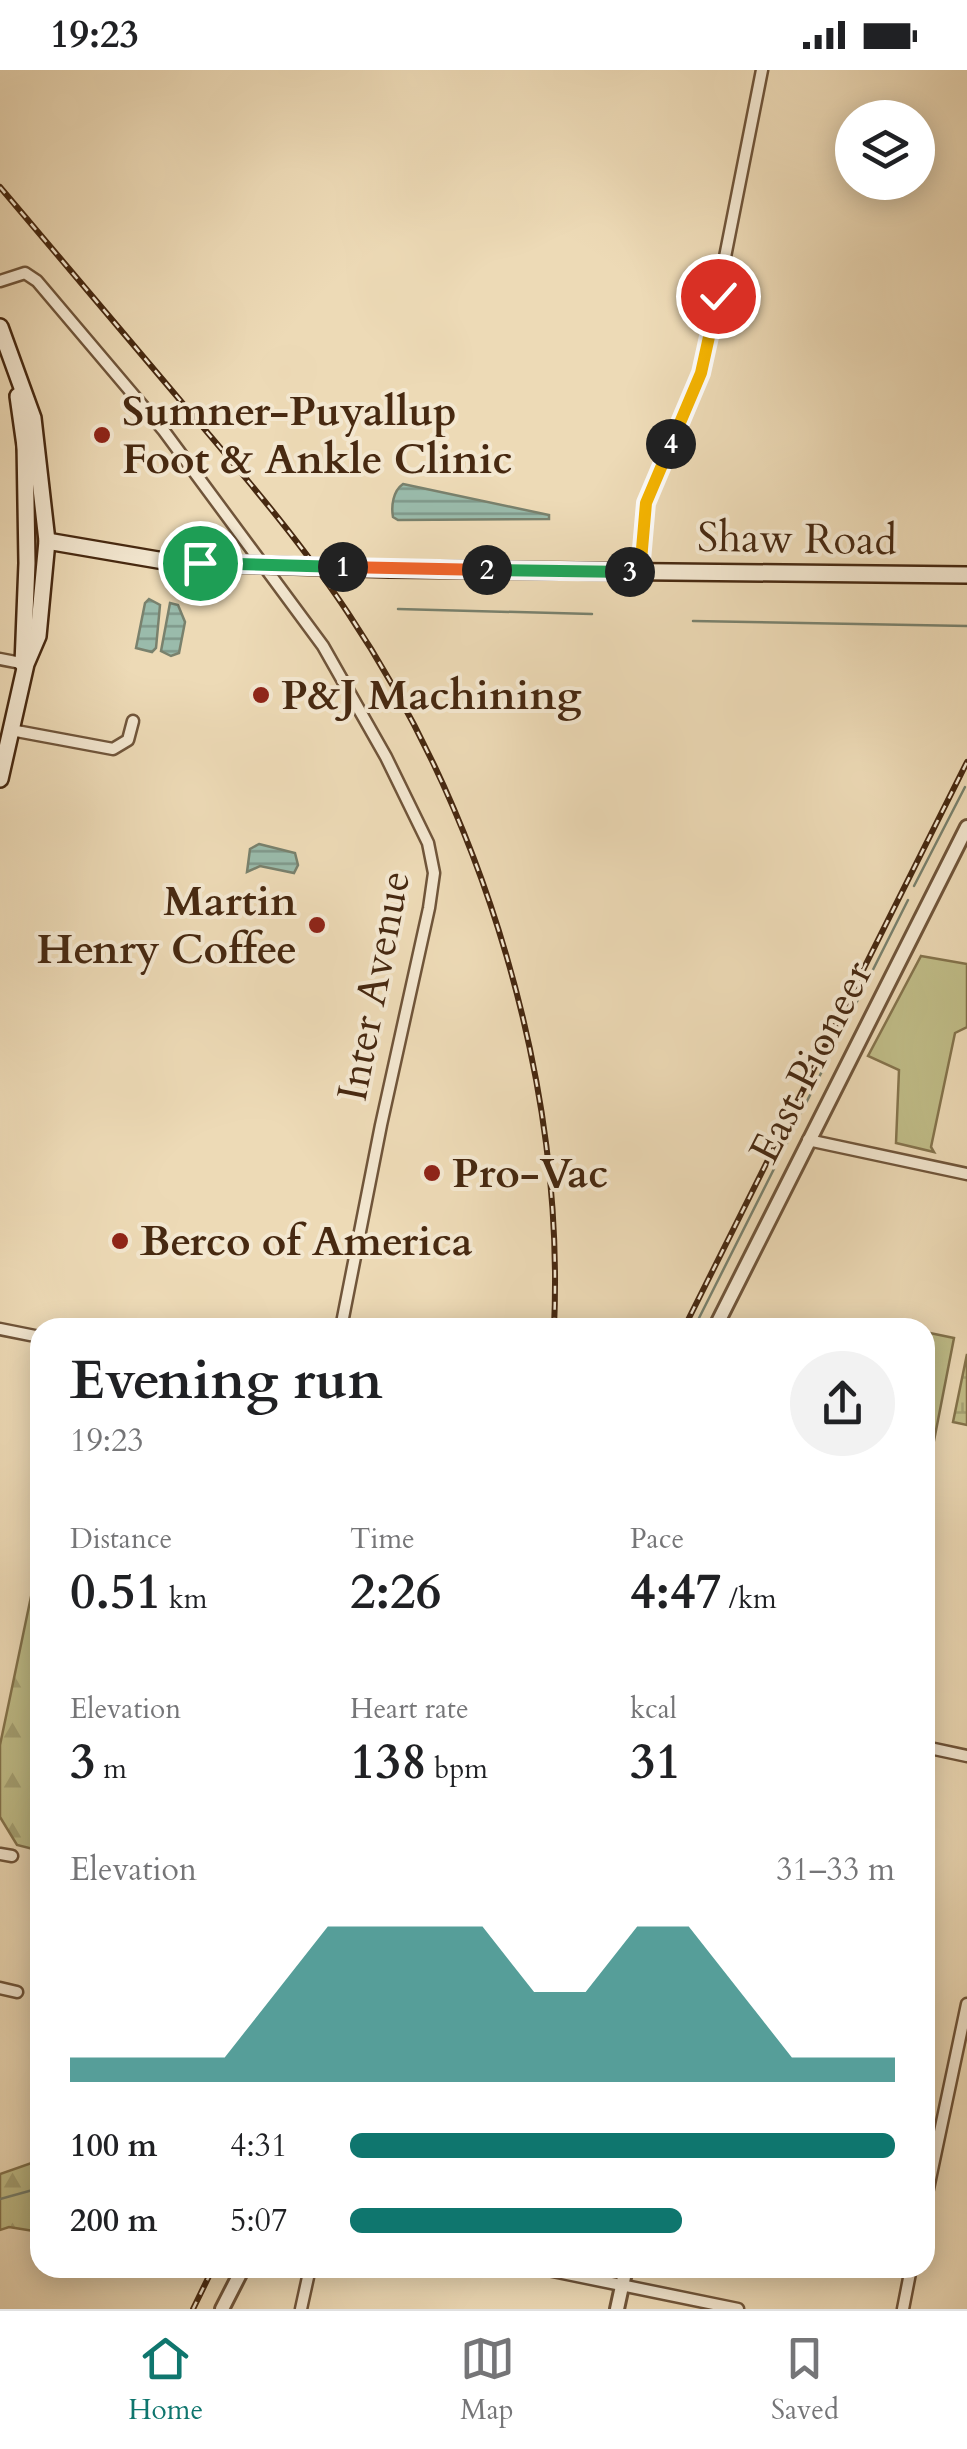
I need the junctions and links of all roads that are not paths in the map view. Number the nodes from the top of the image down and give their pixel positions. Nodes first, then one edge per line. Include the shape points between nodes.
1 (762, 70) edge
2 (0, 280) edge
3 (0, 327) edge
4 (11, 354) junction
5 (25, 443) junction
6 (47, 541) junction
7 (640, 572) junction
8 (967, 576) edge
9 (24, 620) junction
10 (0, 659) edge
11 (24, 664) junction
12 (133, 721) dead end
13 (10, 730) junction
14 (0, 779) edge
15 (967, 827) edge
16 (808, 1140) junction
17 (967, 1174) edge
18 (343, 1318) edge
19 (720, 1318) edge
20 (0, 1329) edge
21 (30, 1335) edge
22 (935, 1749) edge
23 (967, 1756) edge
24 (0, 1988) edge
25 (17, 1992) dead end
26 (967, 2004) edge
27 (935, 2156) edge
28 (238, 2278) edge
29 (308, 2278) edge
30 (587, 2278) edge
31 (624, 2278) edge
32 (910, 2278) edge
33 (622, 2285) junction
34 (222, 2309) edge
35 (301, 2309) edge
36 (617, 2309) edge
37 (738, 2309) edge
38 (903, 2309) edge

1 - 7 street via 705,358 646,503
2 - 18 street, Inter Avenue via 25,272 38,280 164,431 324,646 428,843 434,874 429,908
3 - 4 main road
4 - 5 main road
4 - 6 main road via 36,434
5 - 6 main road via 34,529
5 - 9 main road
6 - 7 main road, Shaw Road, bridge via 200,563
6 - 9 main road via 37,557
6 - 11 main road via 38,636
7 - 8 main road, Shaw Road
9 - 11 main road
10 - 11 street
11 - 13 main road
12 - 13 street via 122,746 101,748
13 - 14 main road
15 - 16 street, East Pioneer
16 - 17 street
16 - 19 street, East Pioneer
20 - 21 street
22 - 23 street
24 - 25 street
26 - 27 street
28 - 34 street
29 - 35 street
30 - 33 street
31 - 33 street
32 - 38 street
33 - 36 street
33 - 37 street

